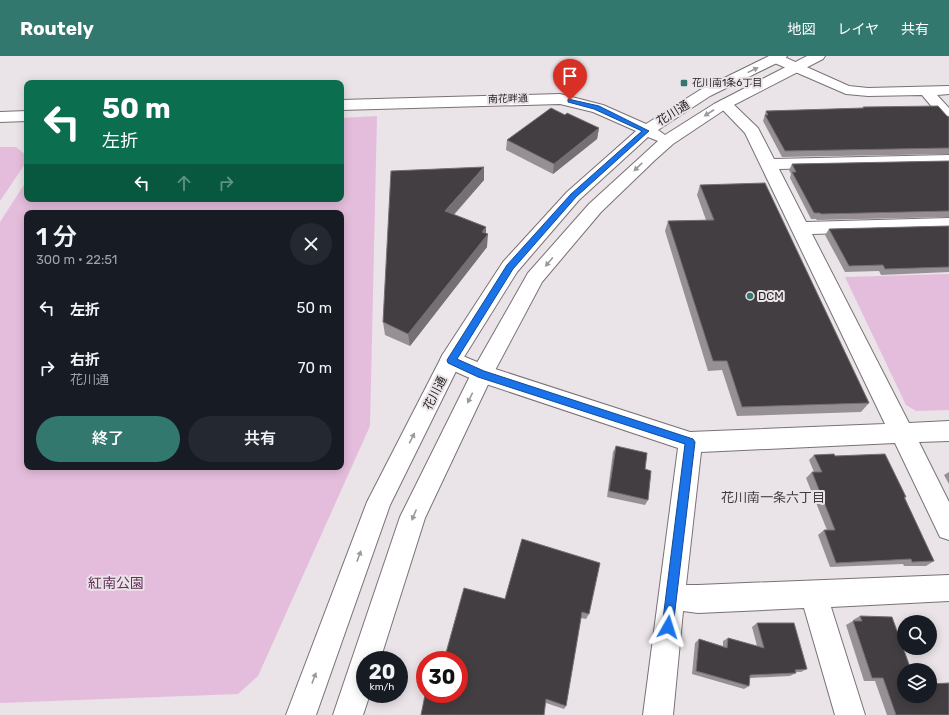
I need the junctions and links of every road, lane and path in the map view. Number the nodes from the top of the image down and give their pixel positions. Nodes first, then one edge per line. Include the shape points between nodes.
1 (818, 56) edge
2 (778, 57) edge
3 (796, 68) junction
4 (949, 90) edge
5 (926, 91) junction
6 (725, 104) junction
7 (344, 105) edge
8 (24, 116) edge
9 (0, 117) edge
10 (949, 118) edge
11 (646, 131) junction
12 (667, 141) junction
13 (949, 160) edge
14 (768, 164) junction
15 (949, 224) edge
16 (800, 228) junction
17 (451, 360) junction
18 (482, 374) junction
19 (949, 431) edge
20 (902, 433) junction
21 (690, 442) junction
22 (949, 528) edge
23 (949, 588) edge
24 (814, 594) junction
25 (671, 597) junction
26 (368, 651) edge
27 (356, 690) edge
28 (301, 715) edge
29 (348, 715) edge
30 (658, 715) edge
31 (850, 715) edge

1 - 3 street, 花川通
2 - 3 street
11 -> 2 street, 花川通 via 705,93
3 - 5 street via 846,90
3 - 6 street, 花川通
4 - 5 street
5 - 10 street
6 -> 12 street, 花川通
6 - 14 street via 752,131
7 - 11 street, 南花畔通 via 560,99 597,107
8 - 9 street
11 - 12 street, 南花畔通
11 - 17 street, 花川通 via 573,196 510,267
12 -> 18 street, 花川通 via 595,208 535,278
13 - 14 street
14 - 16 street
15 - 16 street
16 - 20 street
17 - 18 street
28 -> 17 street, 花川通 via 379,502
18 - 21 street
18 -> 26 street, 花川通 via 412,517
19 - 20 street
20 - 21 street
20 - 22 street
21 - 25 street
23 - 24 street
24 - 25 street via 698,599
24 - 31 street
25 - 30 street
27 - 29 street, 花川通

